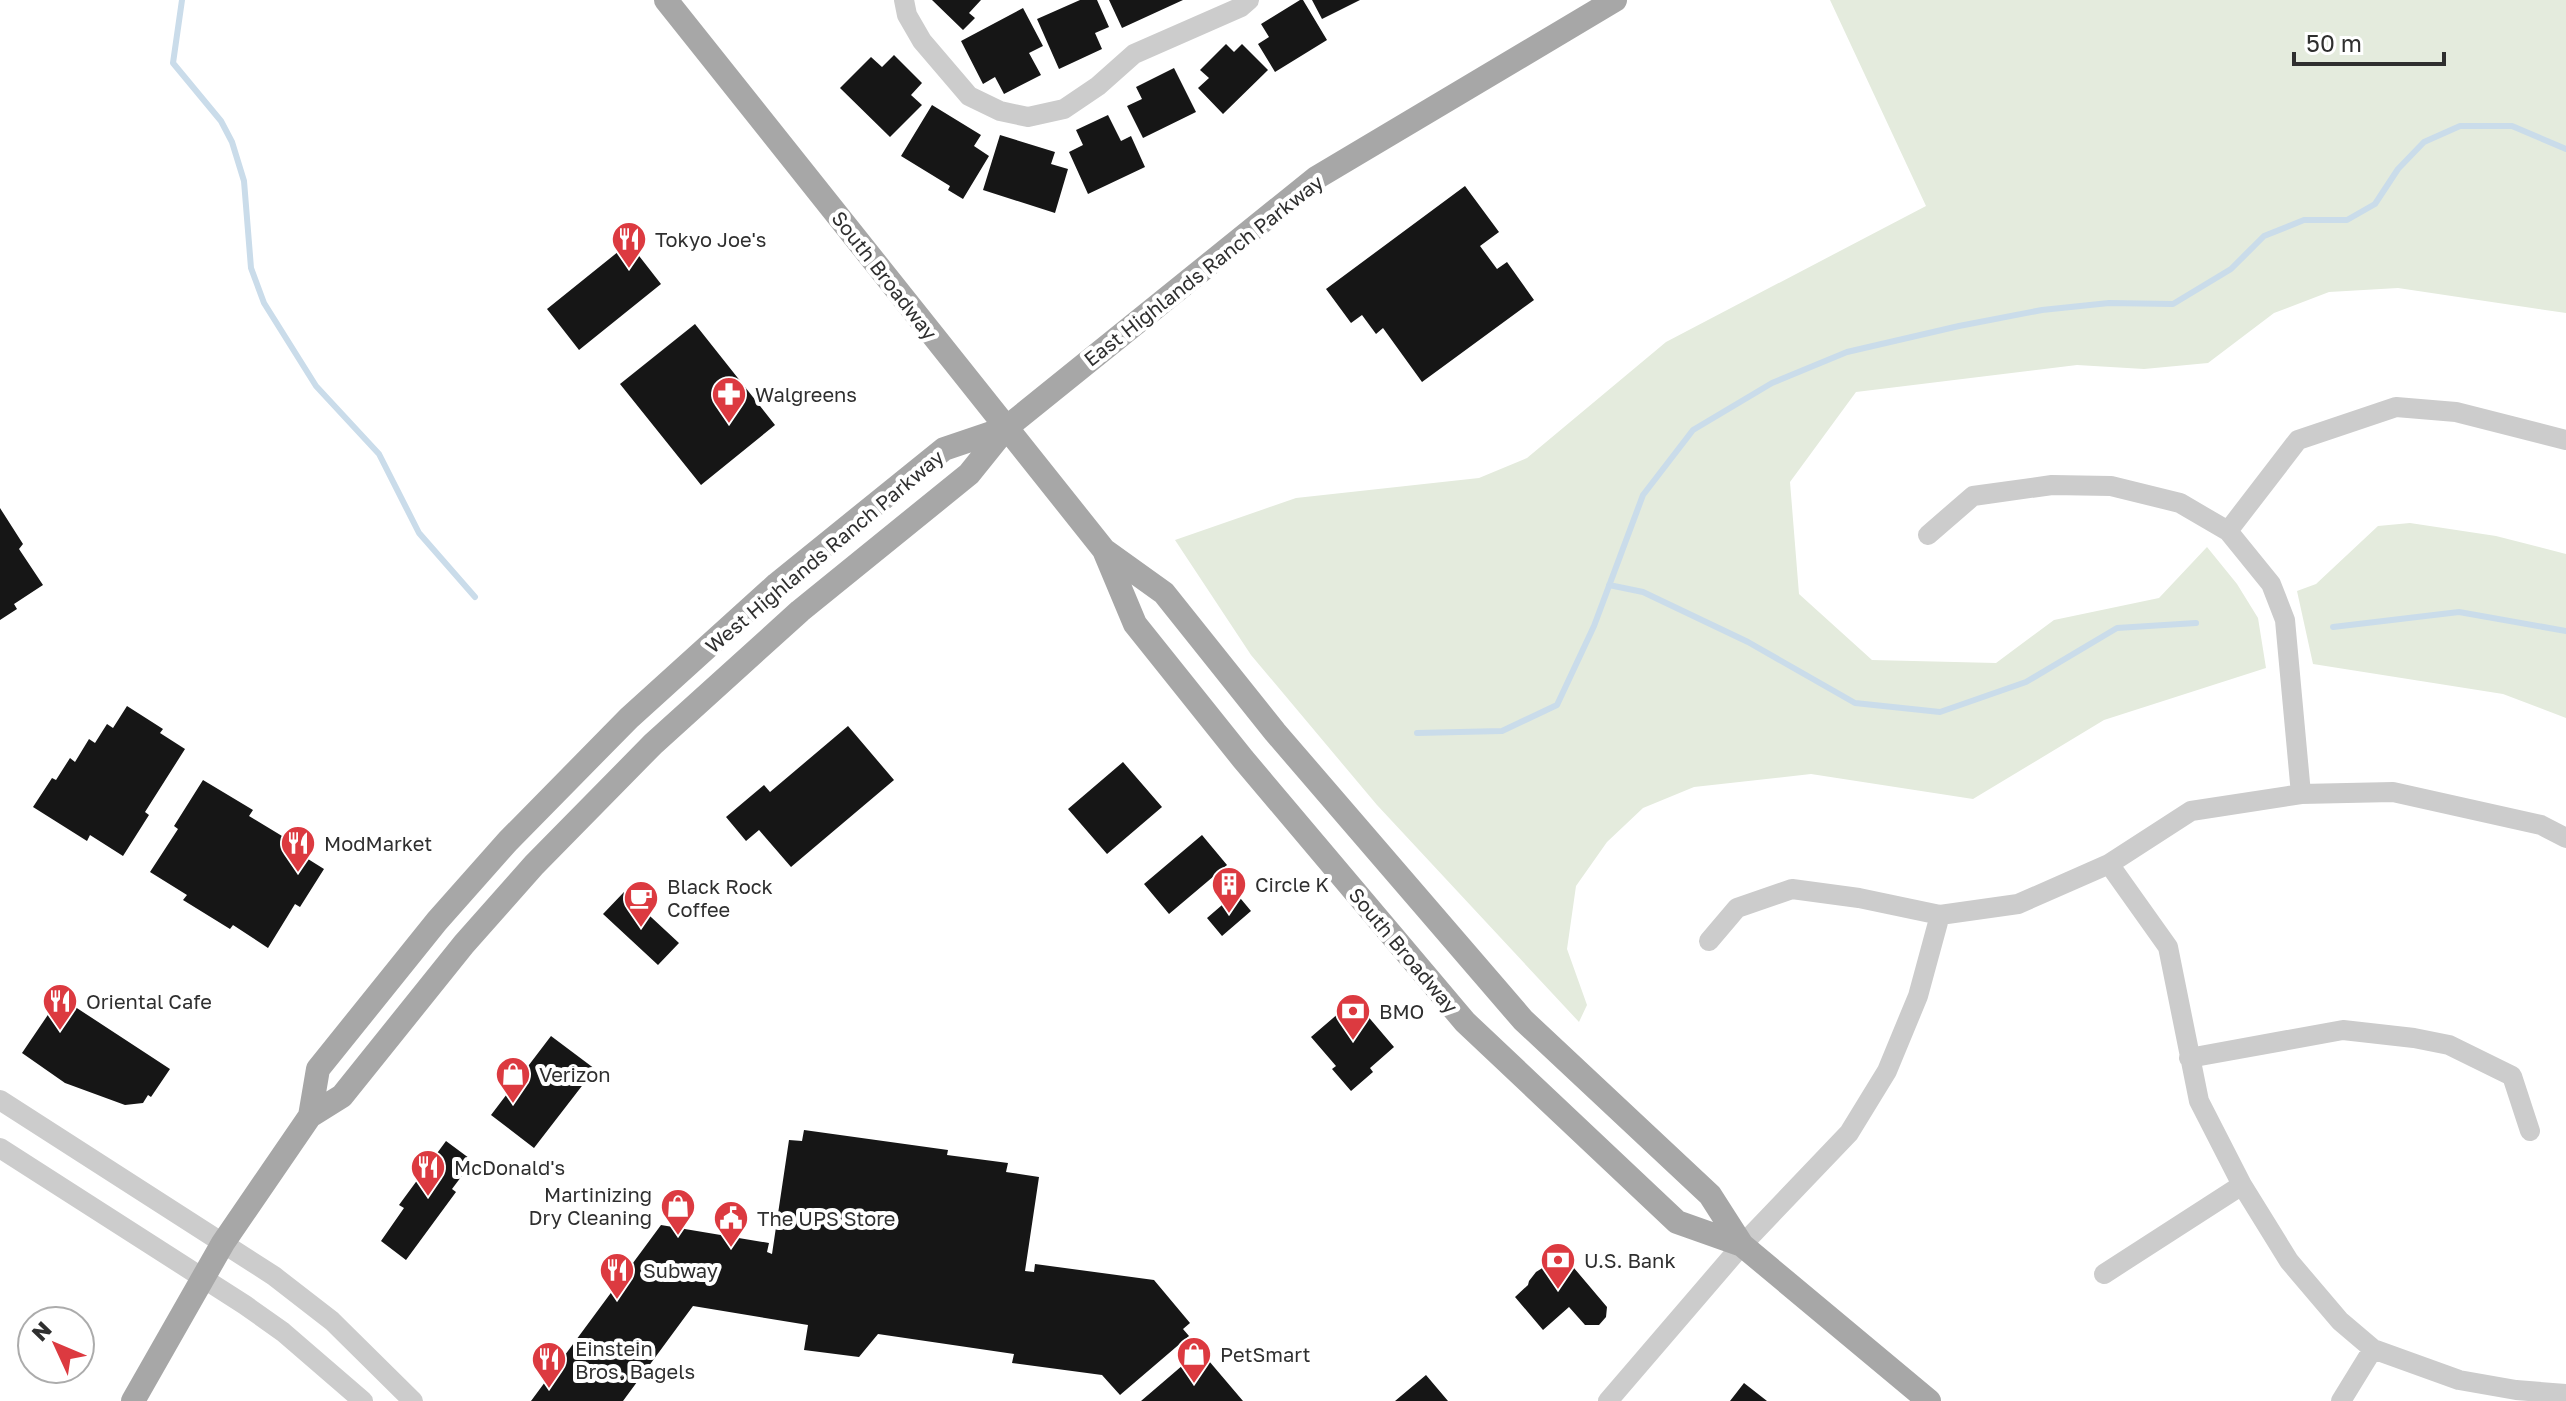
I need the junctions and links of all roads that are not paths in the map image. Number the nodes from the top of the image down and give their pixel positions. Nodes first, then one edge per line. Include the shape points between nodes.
1 (666, 0) edge
2 (904, 0) edge
3 (1249, 0) edge
4 (1615, 0) edge
5 (1006, 428) junction
6 (2566, 440) edge
7 (2228, 531) junction
8 (1928, 535) dead end
9 (1104, 550) junction
10 (2301, 794) junction
11 (2566, 838) edge
12 (2109, 864) junction
13 (1940, 915) junction
14 (1709, 941) dead end
15 (2189, 1058) junction
16 (0, 1100) edge
17 (310, 1116) junction
18 (2530, 1131) dead end
19 (0, 1148) edge
20 (2242, 1185) junction
21 (223, 1243) junction
22 (1742, 1245) junction
23 (2104, 1274) dead end
24 (204, 1276) junction
25 (2373, 1349) junction
26 (2566, 1394) edge
27 (133, 1401) edge
28 (363, 1401) edge
29 (413, 1401) edge
30 (1608, 1401) edge
31 (1929, 1401) edge
32 (2341, 1401) edge
33 (2565, 1401) edge

1 - 5 main road, South Broadway
2 - 3 street via 922,41 969,96 1028,117 1064,109 1134,54
4 - 5 main road, East Highlands Ranch Parkway via 1316,178
5 - 9 main road, South Broadway
5 - 17 main road, West Highlands Ranch Parkway via 969,474 800,611 653,744 464,944 342,1096
5 - 17 main road, West Highlands Ranch Parkway via 944,449 777,584 629,718 508,841 338,1044 318,1069
6 - 7 street via 2456,412 2396,407 2298,440
7 - 8 street via 2180,503 2111,486 2052,485 1973,496
7 - 10 street via 2271,584 2285,620
9 - 22 main road, South Broadway via 1164,593 1275,732 1523,1020 1710,1195
9 - 22 main road, South Broadway via 1135,624 1465,1022 1677,1222
10 - 11 street via 2393,792 2541,825
10 - 12 street via 2191,811
12 - 13 street via 2018,904
12 - 15 street via 2168,947
13 - 14 street via 1792,889 1737,908
13 - 22 street via 1918,996 1887,1071 1849,1133
15 - 18 street via 2343,1030 2449,1045 2512,1076
15 - 20 street via 2199,1101
16 - 21 street
17 - 21 main road, West Highlands Ranch Parkway
19 - 24 street
20 - 23 street
20 - 25 street via 2289,1261 2340,1321
21 - 24 main road, West Highlands Ranch Parkway
21 - 29 street via 332,1321
22 - 30 street
22 - 31 main road, South Broadway
24 - 27 main road, West Highlands Ranch Parkway
24 - 28 street via 283,1332
25 - 26 street via 2459,1380
25 - 32 street
26 - 33 street

